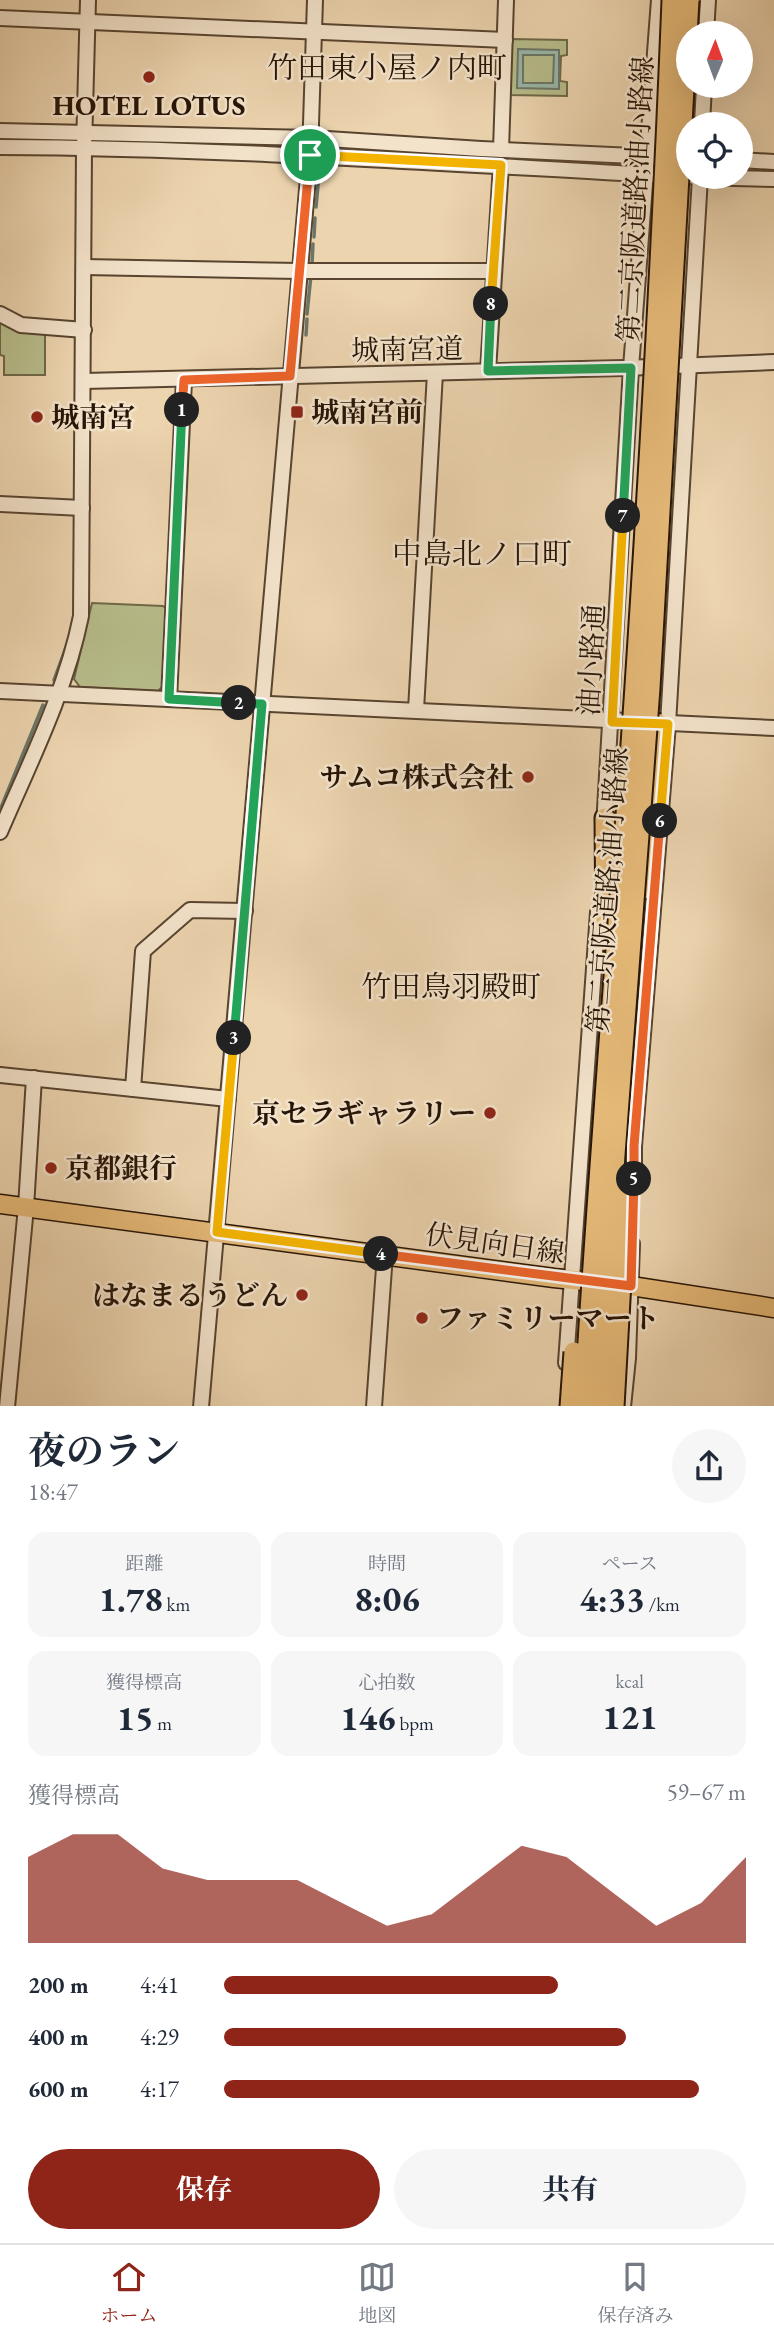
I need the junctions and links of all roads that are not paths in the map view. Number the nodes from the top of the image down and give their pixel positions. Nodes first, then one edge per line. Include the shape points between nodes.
1 (88, 0) edge
2 (315, 0) edge
3 (506, 0) edge
4 (659, 0) edge
5 (672, 0) edge
6 (689, 0) edge
7 (708, 0) edge
8 (0, 18) edge
9 (87, 21) junction
10 (707, 21) edge
11 (314, 31) junction
12 (505, 40) junction
13 (0, 131) edge
14 (84, 132) junction
15 (312, 138) junction
16 (0, 147) edge
17 (84, 147) junction
18 (501, 150) junction
19 (310, 155) junction
20 (648, 156) junction
21 (676, 157) edge
22 (753, 161) edge
23 (774, 162) edge
24 (501, 165) junction
25 (646, 174) junction
26 (676, 175) edge
27 (753, 178) edge
28 (774, 179) edge
29 (699, 189) edge
30 (84, 267) junction
31 (299, 271) junction
32 (493, 271) junction
33 (0, 314) edge
34 (84, 330) junction
35 (774, 362) edge
36 (688, 366) junction
37 (631, 368) junction
38 (488, 371) junction
39 (435, 373) junction
40 (290, 376) junction
41 (184, 380) junction
42 (84, 381) junction
43 (0, 504) edge
44 (82, 508) junction
45 (0, 691) edge
46 (59, 694) junction
47 (169, 699) junction
48 (262, 704) junction
49 (416, 710) junction
50 (612, 722) junction
51 (663, 723) junction
52 (774, 728) edge
53 (604, 818) junction
54 (0, 832) edge
55 (245, 911) junction
56 (0, 1074) edge
57 (34, 1078) junction
58 (133, 1089) junction
59 (228, 1099) junction
60 (0, 1204) edge
61 (26, 1207) junction
62 (217, 1232) junction
63 (385, 1254) junction
64 (571, 1280) junction
65 (631, 1286) junction
66 (774, 1308) edge
67 (7, 1406) edge
68 (201, 1406) edge
69 (374, 1406) edge
70 (564, 1406) edge
71 (570, 1406) edge
72 (584, 1406) edge
73 (599, 1406) edge
74 (614, 1406) edge
75 (623, 1406) edge

1 - 9 street
2 - 11 street
3 - 12 street
4 - 20 street, 油小路通
5 - 72 highway, 第二京阪道路;油小路線, bridge via 636,674
6 - 73 highway, 第二京阪道路;油小路線, bridge via 652,661
7 - 10 street
8 - 9 street
9 - 11 street
9 - 14 street
11 - 12 street
11 - 15 street
12 - 18 street
13 - 14 street
14 - 15 street
14 - 17 street
15 - 18 street
15 - 19 street
16 - 17 street
17 - 19 street
17 - 30 street
18 - 20 street
19 - 24 street
19 - 31 street
20 - 21 street
20 - 25 street, 油小路通
22 - 23 street
24 - 25 street
24 - 32 street
25 - 26 street
25 - 37 street, 油小路通
27 - 28 street
29 - 36 street
30 - 31 street
30 - 34 street
31 - 32 street
31 - 40 street
32 - 38 street
33 - 34 street via 21,325
34 - 42 street
35 - 36 street, 城南宮道
36 - 37 street, 城南宮道
36 - 51 street via 674,622
37 - 38 street, 城南宮道
37 - 50 street, 油小路通
38 - 39 street, 城南宮道
39 - 40 street, 城南宮道
39 - 49 street
40 - 41 street, 城南宮道
40 - 48 street
41 - 42 street, 城南宮道
41 - 47 street
42 - 44 street
43 - 44 street
44 - 46 street via 81,616
45 - 46 street
46 - 47 street
46 - 54 street
47 - 48 street
48 - 49 street
48 - 55 street
49 - 50 street
50 - 51 street
50 - 53 street, 油小路通
51 - 52 street
51 - 65 street via 634,1146
51 - 74 highway, bridge via 640,925
53 - 64 street, 油小路通
53 - 71 highway, bridge via 606,941
55 - 58 street via 190,910 143,951
55 - 59 street
56 - 57 street
57 - 58 street
57 - 61 street
58 - 59 street
59 - 62 street
60 - 61 main road, 伏見向日線
61 - 62 main road, 伏見向日線
61 - 67 street
62 - 63 main road, 伏見向日線
62 - 68 street
63 - 64 main road, 伏見向日線
63 - 69 street
64 - 65 main road, 伏見向日線
64 - 70 street, 油小路通
65 - 66 main road, 伏見向日線
65 - 75 street

